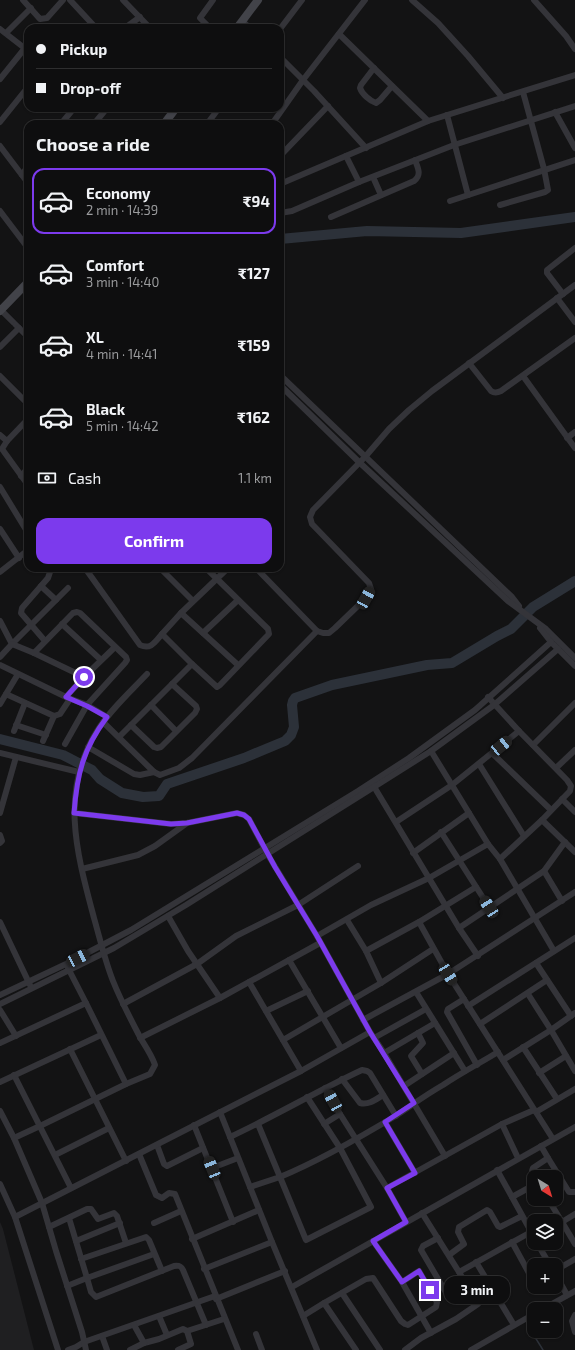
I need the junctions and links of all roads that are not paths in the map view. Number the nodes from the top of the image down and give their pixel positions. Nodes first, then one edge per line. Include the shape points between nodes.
1 (23, 0) edge
2 (64, 0) edge
3 (70, 0) edge
4 (123, 0) edge
5 (213, 0) edge
6 (258, 0) edge
7 (302, 0) edge
8 (365, 0) edge
9 (412, 0) edge
10 (534, 0) edge
11 (31, 8) junction
12 (140, 17) junction
13 (242, 21) junction
14 (92, 24) edge
15 (130, 24) edge
16 (146, 24) edge
17 (206, 24) edge
18 (240, 24) edge
19 (245, 24) edge
20 (284, 24) edge
21 (0, 29) edge
22 (6, 33) junction
23 (339, 34) junction
24 (24, 47) edge
25 (575, 49) edge
26 (24, 52) edge
27 (284, 61) edge
28 (374, 68) junction
29 (575, 75) edge
30 (0, 79) edge
31 (303, 80) junction
32 (392, 86) junction
33 (24, 92) edge
34 (523, 92) junction
35 (503, 98) junction
36 (328, 106) junction
37 (575, 106) edge
38 (284, 107) edge
39 (71, 112) edge
40 (104, 112) edge
41 (556, 112) junction
42 (447, 115) junction
43 (64, 120) edge
44 (98, 120) edge
45 (531, 120) junction
46 (428, 121) junction
47 (0, 122) edge
48 (454, 145) junction
49 (0, 146) edge
50 (366, 148) junction
51 (575, 148) edge
52 (284, 152) edge
53 (346, 156) junction
54 (416, 160) junction
55 (575, 160) edge
56 (544, 169) junction
57 (24, 172) edge
58 (22, 175) junction
59 (373, 177) junction
60 (24, 178) edge
61 (284, 182) edge
62 (359, 182) junction
63 (381, 195) junction
64 (468, 195) junction
65 (450, 201) dead end
66 (500, 205) dead end
67 (0, 211) edge
68 (284, 212) edge
69 (331, 217) dead end
70 (24, 243) edge
71 (575, 248) edge
72 (575, 285) edge
73 (24, 286) edge
74 (563, 294) junction
75 (557, 298) junction
76 (1, 310) edge
77 (575, 322) edge
78 (16, 325) junction
79 (24, 333) edge
80 (575, 338) edge
81 (0, 347) edge
82 (469, 363) junction
83 (0, 376) edge
84 (522, 376) junction
85 (284, 379) edge
86 (284, 389) edge
87 (24, 400) edge
88 (24, 423) edge
89 (575, 432) edge
90 (0, 435) edge
91 (567, 438) junction
92 (7, 441) junction
93 (575, 448) edge
94 (364, 457) junction
95 (359, 462) junction
96 (24, 473) edge
97 (21, 476) junction
98 (24, 480) edge
99 (0, 487) edge
100 (24, 526) edge
101 (0, 529) edge
102 (3, 539) edge
103 (24, 554) edge
104 (19, 558) junction
105 (0, 572) edge
106 (50, 572) edge
107 (88, 572) edge
108 (164, 572) edge
109 (210, 572) edge
110 (224, 572) edge
111 (260, 572) edge
112 (217, 579) junction
113 (41, 586) junction
114 (68, 588) dead end
115 (56, 600) junction
116 (238, 600) junction
117 (194, 601) junction
118 (524, 612) junction
119 (181, 613) junction
120 (0, 621) edge
121 (62, 624) junction
122 (537, 624) junction
123 (31, 625) junction
124 (317, 631) junction
125 (203, 633) junction
126 (162, 634) junction
127 (46, 641) junction
128 (551, 642) junction
129 (12, 644) junction
130 (115, 647) junction
131 (558, 649) junction
132 (34, 652) junction
133 (0, 657) edge
134 (575, 658) edge
135 (101, 660) junction
136 (192, 664) junction
137 (0, 665) edge
138 (238, 665) junction
139 (575, 666) edge
140 (18, 674) junction
141 (146, 674) dead end
142 (84, 677) junction
143 (172, 684) junction
144 (6, 694) junction
145 (488, 697) junction
146 (68, 698) junction
147 (25, 703) junction
148 (575, 703) edge
149 (0, 704) edge
150 (151, 705) junction
151 (494, 705) junction
152 (87, 706) junction
153 (54, 716) junction
154 (105, 720) junction
155 (131, 725) junction
156 (176, 731) junction
157 (519, 731) junction
158 (119, 737) junction
159 (65, 744) dead end
160 (533, 745) junction
161 (88, 749) junction
162 (575, 750) edge
163 (431, 751) junction
164 (0, 753) edge
165 (492, 753) junction
166 (16, 757) junction
167 (479, 764) junction
168 (556, 768) junction
169 (80, 770) junction
170 (154, 772) junction
171 (372, 785) junction
172 (452, 785) junction
173 (573, 787) edge
174 (562, 799) junction
175 (551, 810) junction
176 (575, 812) edge
177 (0, 813) edge
178 (74, 813) junction
179 (469, 813) junction
180 (542, 820) junction
181 (396, 822) junction
182 (187, 823) junction
183 (441, 832) junction
184 (0, 835) edge
185 (524, 836) junction
186 (565, 842) junction
187 (0, 843) edge
188 (488, 844) junction
189 (265, 848) junction
190 (575, 852) edge
191 (413, 853) junction
192 (268, 855) junction
193 (500, 859) junction
194 (459, 860) junction
195 (358, 866) dead end
196 (82, 869) junction
197 (544, 871) junction
198 (429, 878) junction
199 (476, 887) junction
200 (517, 888) junction
201 (575, 892) edge
202 (562, 901) junction
203 (298, 905) junction
204 (446, 906) junction
205 (489, 907) junction
206 (168, 916) junction
207 (534, 918) junction
208 (347, 920) junction
209 (0, 922) edge
210 (419, 922) junction
211 (459, 928) junction
212 (7, 936) junction
213 (317, 936) junction
214 (575, 938) edge
215 (0, 940) edge
216 (320, 943) junction
217 (101, 946) junction
218 (433, 949) junction
219 (366, 951) junction
220 (554, 951) junction
221 (103, 954) junction
222 (478, 956) junction
223 (289, 960) junction
224 (536, 963) junction
225 (66, 964) junction
226 (197, 964) junction
227 (69, 971) junction
228 (448, 974) junction
229 (548, 980) junction
230 (29, 982) junction
231 (249, 982) junction
232 (381, 983) junction
233 (32, 988) junction
234 (308, 991) junction
235 (416, 992) junction
236 (528, 994) junction
237 (0, 995) edge
238 (220, 998) junction
239 (352, 999) junction
240 (464, 999) junction
241 (86, 1002) junction
242 (0, 1004) edge
243 (123, 1004) junction
244 (468, 1006) junction
245 (426, 1009) junction
246 (0, 1010) edge
247 (266, 1011) junction
248 (573, 1014) edge
249 (323, 1016) junction
250 (364, 1020) junction
251 (435, 1023) junction
252 (480, 1024) junction
253 (551, 1030) junction
254 (370, 1032) junction
255 (418, 1033) junction
256 (101, 1035) junction
257 (16, 1036) junction
258 (140, 1038) junction
259 (374, 1038) junction
260 (283, 1040) junction
261 (0, 1043) edge
262 (523, 1047) junction
263 (341, 1048) junction
264 (70, 1049) junction
265 (498, 1052) junction
266 (384, 1053) junction
267 (454, 1053) junction
268 (566, 1056) junction
269 (503, 1060) junction
270 (477, 1064) junction
271 (301, 1070) junction
272 (466, 1071) junction
273 (575, 1072) edge
274 (539, 1073) junction
275 (422, 1074) junction
276 (14, 1075) junction
277 (342, 1079) junction
278 (0, 1082) edge
279 (126, 1084) junction
280 (404, 1086) junction
281 (325, 1088) junction
282 (575, 1088) edge
283 (383, 1095) junction
284 (307, 1097) junction
285 (557, 1099) junction
286 (95, 1100) junction
287 (414, 1103) junction
288 (0, 1111) edge
289 (535, 1111) junction
290 (220, 1112) junction
291 (340, 1114) junction
292 (396, 1116) junction
293 (385, 1122) junction
294 (258, 1124) junction
295 (324, 1124) junction
296 (502, 1124) junction
297 (40, 1126) junction
298 (194, 1126) junction
299 (575, 1127) edge
300 (109, 1128) junction
301 (230, 1137) junction
302 (14, 1138) junction
303 (356, 1139) junction
304 (553, 1139) junction
305 (157, 1145) junction
306 (541, 1146) junction
307 (203, 1148) junction
308 (340, 1148) junction
309 (139, 1154) junction
310 (55, 1155) junction
311 (445, 1156) junction
312 (238, 1158) junction
313 (518, 1158) junction
314 (548, 1158) junction
315 (126, 1161) junction
316 (212, 1168) junction
317 (497, 1170) junction
318 (532, 1170) edge
319 (415, 1173) junction
320 (280, 1177) junction
321 (0, 1184) edge
322 (250, 1187) junction
323 (71, 1188) junction
324 (387, 1188) junction
325 (527, 1189) edge
326 (575, 1192) edge
327 (512, 1197) junction
328 (42, 1203) junction
329 (259, 1210) junction
330 (181, 1211) junction
331 (422, 1213) junction
332 (575, 1214) edge
333 (522, 1216) junction
334 (15, 1217) junction
335 (69, 1218) junction
336 (563, 1221) edge
337 (233, 1222) junction
338 (406, 1222) junction
339 (120, 1223) junction
340 (154, 1223) dead end
341 (527, 1225) edge
342 (49, 1227) junction
343 (563, 1228) edge
344 (527, 1237) edge
345 (438, 1238) junction
346 (192, 1239) junction
347 (76, 1241) junction
348 (373, 1241) junction
349 (272, 1242) junction
350 (512, 1242) junction
351 (126, 1243) junction
352 (575, 1244) edge
353 (154, 1254) junction
354 (449, 1255) junction
355 (81, 1259) junction
356 (575, 1259) edge
357 (476, 1262) junction
358 (563, 1266) edge
359 (204, 1269) junction
360 (527, 1270) edge
361 (162, 1271) junction
362 (285, 1271) junction
363 (459, 1272) junction
364 (86, 1278) junction
365 (402, 1282) junction
366 (67, 1286) junction
367 (292, 1287) junction
368 (563, 1288) edge
369 (575, 1291) edge
370 (342, 1293) junction
371 (567, 1295) junction
372 (448, 1296) dead end
373 (216, 1297) junction
374 (196, 1302) junction
375 (324, 1302) junction
376 (555, 1302) edge
377 (575, 1315) edge
378 (159, 1316) junction
379 (304, 1316) junction
380 (422, 1317) junction
381 (527, 1318) edge
382 (224, 1320) junction
383 (134, 1325) junction
384 (206, 1325) junction
385 (514, 1325) junction
386 (186, 1331) junction
387 (575, 1332) edge
388 (431, 1333) junction
389 (256, 1334) dead end
390 (102, 1336) junction
391 (167, 1336) junction
392 (84, 1342) junction
393 (144, 1343) junction
394 (193, 1347) edge
395 (58, 1350) edge
396 (68, 1350) edge
397 (86, 1350) edge
398 (107, 1350) edge
399 (130, 1350) edge
400 (178, 1350) edge
401 (238, 1350) edge
402 (262, 1350) edge
403 (317, 1350) edge
404 (356, 1350) edge
405 (380, 1350) edge
406 (405, 1350) edge
407 (471, 1350) edge

1 - 11 street
2 - 11 street via 44,19
3 - 14 street
4 - 12 street
5 - 17 street via 200,18
6 - 13 main road
7 - 20 street
8 - 23 street
9 - 35 street via 443,28
10 - 25 street
11 - 22 street
12 - 15 street
12 - 16 street
13 - 18 main road
13 - 19 street
21 - 22 street
22 - 24 street
23 - 28 street
23 - 31 street
26 - 30 street
27 - 31 street
28 - 32 street
28 - 32 street via 360,85 361,91 376,103
29 - 34 street
31 - 36 street
31 - 38 street
32 - 46 street
33 - 47 street
34 - 35 street
34 - 45 street
35 - 42 street
36 - 50 street
36 - 52 street
37 - 41 street
39 - 43 street
40 - 44 street
41 - 45 street
41 - 51 street
42 - 46 street
42 - 48 street
45 - 48 street
45 - 56 street
46 - 50 street
48 - 54 street
48 - 64 street
49 - 58 street
50 - 53 street
53 - 61 street
53 - 62 street
54 - 59 street
54 - 63 street via 420,173 417,179
55 - 56 street
56 - 64 street
56 - 66 street via 548,188 545,192
57 - 58 street
58 - 60 street
59 - 62 street
59 - 63 street
62 - 68 street
63 - 69 street
64 - 65 street
67 - 70 street
71 - 74 street via 547,270
72 - 74 street
73 - 76 main road
74 - 75 street
75 - 77 street
75 - 82 street
76 - 78 street
78 - 79 street
78 - 81 street
80 - 84 street
82 - 84 street via 494,393
82 - 94 street via 409,410
83 - 87 street
84 - 91 street
85 - 94 street
86 - 95 street
88 - 92 street
89 - 91 street
90 - 92 street
91 - 93 street
92 - 97 street via 3,446 3,452
94 - 95 street
94 - 118 street via 512,597
95 - 118 street via 508,601
95 - 124 street via 313,510 310,517 312,524 368,582 371,589 366,598 329,633
96 - 97 street
97 - 98 street
99 - 100 street
101 - 102 street
102 - 104 street
103 - 104 street
104 - 105 street
106 - 113 street
107 - 126 street via 140,645 149,646
108 - 117 street
109 - 112 street
110 - 112 street
111 - 124 street
112 - 116 street
112 - 117 street
113 - 115 street
113 - 123 street via 22,608 21,613
114 - 115 street
115 - 123 street
116 - 125 street
116 - 138 street via 268,629 269,634
117 - 119 street
118 - 122 street
119 - 125 street
119 - 126 street
120 - 129 street
121 - 127 street
121 - 130 street via 74,613 80,613
121 - 135 street
122 - 128 street
122 - 134 street via 546,629
123 - 127 street
123 - 129 street
124 - 170 street via 192,758 179,768 166,773 160,775
125 - 138 street
126 - 136 street
127 - 132 street
128 - 131 street
128 - 145 street
129 - 132 street
129 - 133 street
130 - 135 street
130 - 152 street via 127,660
131 - 139 street
131 - 151 street
132 - 142 street
135 - 142 street
136 - 138 street via 217,686
136 - 143 street
137 - 140 street
140 - 144 street
140 - 146 street
141 - 154 street
142 - 146 street
143 - 150 street
143 - 156 street via 197,709
144 - 147 street
144 - 149 street
145 - 151 street
145 - 171 street via 475,710
146 - 152 street
146 - 153 street via 60,714
147 - 153 street
147 - 153 street via 15,728 44,738
148 - 160 street
150 - 155 street
150 - 156 street
151 - 157 street
151 - 163 street
152 - 154 street
152 - 159 street
154 - 158 street
154 - 161 street
155 - 156 street via 157,748
155 - 158 street
157 - 160 street
157 - 165 street
158 - 170 street
160 - 168 street
161 - 169 street
161 - 170 street via 134,774
162 - 168 street
163 - 171 street
163 - 172 street
164 - 166 street
165 - 167 street
165 - 175 street
166 - 169 street
166 - 177 street
167 - 172 street
167 - 185 street
168 - 173 street
169 - 178 street
171 - 181 street
171 - 189 street
171 - 192 street
172 - 179 street
172 - 181 street
173 - 174 street
174 - 175 street
174 - 176 street
175 - 180 street
178 - 182 street via 171,824
178 - 196 street via 75,838
179 - 183 street
179 - 188 street
180 - 185 street
180 - 186 street
181 - 191 street
182 - 189 street via 237,813 244,815 249,819
182 - 196 street via 138,855
183 - 191 street
183 - 194 street
184 - 187 street
185 - 193 street
186 - 190 street
186 - 197 street
188 - 193 street
188 - 194 street
189 - 192 street
189 - 217 street via 132,930
191 - 198 street
192 - 203 street
192 - 206 street
193 - 200 street
194 - 198 street
194 - 199 street
195 - 203 street
196 - 217 street
197 - 200 street
197 - 202 street
198 - 204 street
198 - 208 street
199 - 204 street
199 - 205 street
200 - 205 street
200 - 207 street
201 - 202 street
202 - 207 street
203 - 213 street
203 - 226 street via 236,936
204 - 210 street
204 - 211 street
205 - 211 street
206 - 221 street
206 - 226 street
207 - 220 street
207 - 222 street
208 - 213 street
208 - 219 street
209 - 212 street
210 - 218 street
210 - 219 street
211 - 222 street
212 - 215 street
212 - 230 street
213 - 216 street
214 - 220 street
216 - 223 street
216 - 239 street
217 - 221 street
217 - 225 street
218 - 228 street
218 - 232 street
219 - 232 street
220 - 224 street
221 - 227 street
221 - 243 street
222 - 228 street
223 - 231 street
223 - 234 street
224 - 229 street
224 - 244 street
225 - 227 street
225 - 230 street
226 - 238 street
226 - 243 street
227 - 233 street
227 - 241 street
228 - 235 street
228 - 240 street
229 - 236 street
229 - 248 street
230 - 233 street
230 - 237 street
231 - 238 street
231 - 247 street
232 - 239 street
233 - 242 street
234 - 247 street
234 - 249 street
235 - 245 street
235 - 250 street
236 - 252 street
236 - 253 street
238 - 258 street
239 - 249 street
239 - 250 street
240 - 244 street
240 - 270 street via 447,1012
241 - 256 street
241 - 257 street
243 - 258 street
244 - 252 street
245 - 251 street
245 - 259 street
246 - 257 street
247 - 260 street
248 - 253 street
249 - 260 street
249 - 263 street
250 - 254 street
251 - 255 street
251 - 267 street
252 - 265 street
253 - 262 street
253 - 268 street
254 - 259 street
254 - 263 street
255 - 266 street
255 - 275 street via 423,1043 411,1056
256 - 264 street
256 - 279 street
257 - 261 street
258 - 279 street via 154,1060 154,1069 150,1074
259 - 266 street
260 - 271 street
262 - 269 street
262 - 274 street
263 - 271 street
264 - 276 street
264 - 286 street
265 - 269 street
265 - 270 street
266 - 280 street
267 - 272 street
267 - 275 street
268 - 273 street
268 - 274 street
269 - 289 street
270 - 272 street
271 - 290 street
272 - 287 street
274 - 285 street
275 - 280 street
276 - 278 street
276 - 297 street
277 - 281 street
277 - 283 street via 360,1103 366,1104
277 - 283 street via 362,1070 367,1071
279 - 286 street
280 - 287 street
281 - 284 street
281 - 291 street
282 - 285 street
283 - 292 street
284 - 294 street
284 - 295 street
285 - 289 street
286 - 297 street
286 - 300 street
287 - 292 street
287 - 311 street
288 - 302 street
289 - 296 street
289 - 304 street
290 - 298 street
290 - 301 street
291 - 295 street
291 - 303 street
292 - 293 street
293 - 303 street
293 - 319 street
294 - 301 street
294 - 320 street
295 - 308 street
296 - 311 street
296 - 313 street
297 - 302 street
297 - 310 street
298 - 305 street
298 - 307 street
299 - 304 street
300 - 310 street
300 - 315 street
301 - 312 street
302 - 328 street
303 - 308 street
303 - 324 street
304 - 306 street
305 - 307 street via 167,1166
305 - 309 street
306 - 313 street
306 - 314 street
307 - 316 street
308 - 320 street
308 - 320 street via 371,1207 306,1240
309 - 315 street
309 - 330 street via 156,1195 162,1198 169,1193 174,1194
310 - 323 street
311 - 319 street
312 - 316 street
312 - 322 street
313 - 317 street
314 - 318 street
314 - 326 street via 569,1192
315 - 323 street
316 - 337 street
317 - 327 street
317 - 331 street
319 - 324 street
320 - 322 street
321 - 334 street
322 - 329 street
323 - 328 street
324 - 338 street
325 - 327 street
327 - 333 street
328 - 334 street
328 - 342 street
329 - 337 street
329 - 349 street
330 - 340 street
330 - 346 street
331 - 338 street
331 - 345 street
332 - 336 street
333 - 341 street
333 - 354 street via 500,1227 487,1210 459,1226 458,1232 464,1244
334 - 395 street
335 - 339 street via 89,1208 98,1219 116,1214
335 - 342 street
335 - 347 street
337 - 346 street
338 - 348 street
339 - 347 street
339 - 351 street
342 - 366 street
343 - 352 street
344 - 350 street
345 - 354 street
345 - 372 street via 423,1246 422,1250
346 - 359 street
347 - 355 street
348 - 365 street
348 - 367 street
349 - 359 street
349 - 362 street
350 - 357 street
350 - 360 street
351 - 353 street via 146,1237
351 - 355 street
353 - 361 street
353 - 364 street
354 - 363 street
355 - 364 street
356 - 358 street
357 - 363 street
357 - 385 street
359 - 373 street
361 - 364 street via 96,1297 91,1292
361 - 374 street via 174,1266 181,1267
362 - 367 street
362 - 373 street
363 - 388 street via 478,1304
364 - 366 street
365 - 380 street
365 - 380 street via 419,1271 436,1300 436,1307
366 - 392 street
367 - 379 street
368 - 371 street
369 - 371 street
370 - 375 street
370 - 380 street via 366,1279 373,1278 404,1324 411,1324
370 - 405 street
371 - 376 street
373 - 374 street
373 - 382 street
374 - 378 street
374 - 384 street
375 - 379 street
375 - 404 street
377 - 387 street via 572,1321
378 - 383 street
378 - 391 street
379 - 403 street
380 - 388 street
381 - 385 street
382 - 384 street
382 - 401 street
383 - 390 street
383 - 393 street
384 - 386 street
385 - 407 street
386 - 391 street via 182,1329
386 - 394 street
388 - 406 street
389 - 402 street
390 - 392 street
390 - 398 street
391 - 393 street
392 - 396 street
392 - 397 street
393 - 399 street
394 - 400 street

